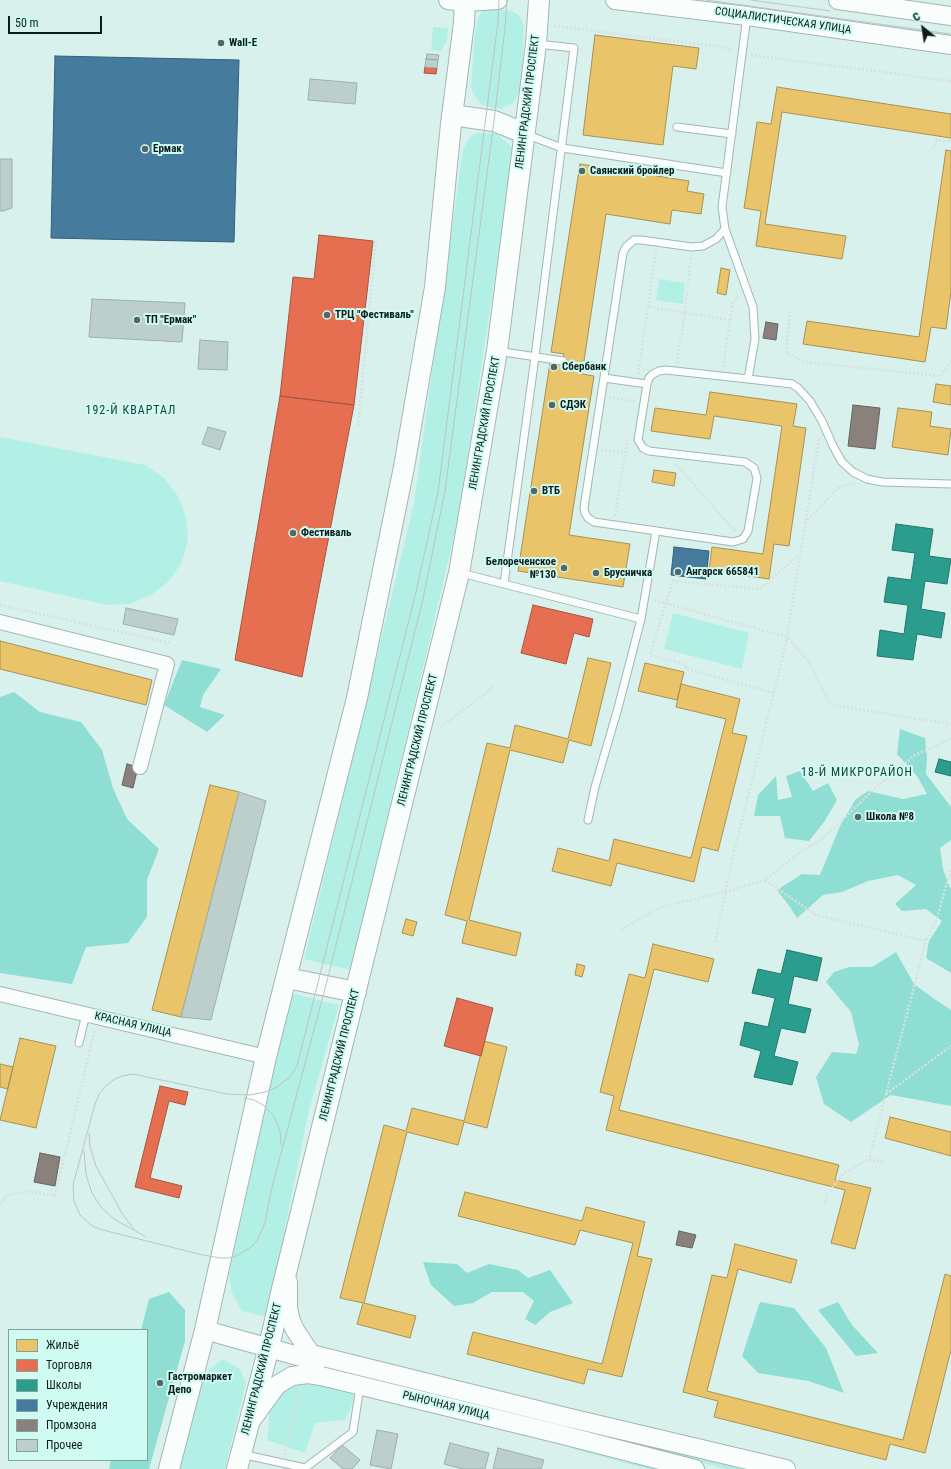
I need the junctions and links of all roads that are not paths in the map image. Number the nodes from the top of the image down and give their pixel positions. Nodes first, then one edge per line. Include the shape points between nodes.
1 (498, 0) edge
2 (539, 0) edge
3 (615, 0) edge
4 (838, 0) edge
5 (459, 1) edge
6 (747, 16) junction
7 (951, 16) edge
8 (536, 44) junction
9 (951, 44) edge
10 (452, 115) junction
11 (677, 127) dead end
12 (524, 133) junction
13 (732, 134) junction
14 (562, 148) junction
15 (727, 173) junction
16 (725, 229) junction
17 (497, 351) junction
18 (535, 357) junction
19 (563, 361) dead end
20 (583, 364) dead end
21 (605, 368) junction
22 (604, 378) junction
23 (748, 379) junction
24 (647, 384) junction
25 (951, 484) edge
26 (656, 531) junction
27 (459, 573) junction
28 (504, 584) junction
29 (641, 619) junction
30 (0, 622) edge
31 (140, 767) dead end
32 (588, 820) dead end
33 (287, 978) junction
34 (356, 992) junction
35 (0, 994) edge
36 (86, 1014) junction
37 (79, 1043) dead end
38 (266, 1057) junction
39 (289, 1262) junction
40 (205, 1330) junction
41 (269, 1347) junction
42 (308, 1356) junction
43 (321, 1376) junction
44 (360, 1385) junction
45 (566, 1417) junction
46 (247, 1427) junction
47 (559, 1434) junction
48 (239, 1461) edge
49 (169, 1469) edge
50 (695, 1469) edge
51 (786, 1469) edge

1 - 5 street
2 - 8 main road, ЛЕНИНГРАДСКИЙ ПРОСПЕКТ
3 - 6 street, СОЦИАЛИСТИЧЕСКАЯ УЛИЦА
4 - 7 street
5 - 10 main road via 464,23
6 - 9 street, СОЦИАЛИСТИЧЕСКАЯ УЛИЦА
6 - 13 lane
8 - 12 main road, ЛЕНИНГРАДСКИЙ ПРОСПЕКТ
8 - 14 lane via 574,48
10 - 12 main road via 494,121
10 - 33 main road via 435,286 404,467 357,698
11 - 13 lane
12 - 14 lane
12 - 17 main road, ЛЕНИНГРАДСКИЙ ПРОСПЕКТ
13 - 15 lane
14 - 15 lane
14 - 18 lane
15 - 16 lane via 722,207
16 - 21 lane via 716,239 692,247 641,240 634,240 626,247
16 - 23 lane via 753,306 755,339
17 - 18 lane
17 - 27 main road, ЛЕНИНГРАДСКИЙ ПРОСПЕКТ
18 - 19 lane
18 - 28 lane
20 - 21 lane
21 - 22 lane
22 - 24 lane
22 - 26 lane via 585,513 594,522
23 - 24 lane via 659,371
23 - 25 lane via 792,384 804,394 822,421 842,462 853,472 867,479 882,482
24 - 26 lane via 638,440 643,448 649,451 745,462 754,468 757,478 748,531 743,539 733,542
26 - 29 lane
27 - 28 lane
27 - 34 main road, ЛЕНИНГРАДСКИЙ ПРОСПЕКТ
28 - 29 lane
29 - 32 lane
30 - 31 street via 167,664
33 - 34 main road
33 - 38 main road
34 - 39 main road, ЛЕНИНГРАДСКИЙ ПРОСПЕКТ
35 - 36 street, КРАСНАЯ УЛИЦА
36 - 37 lane
36 - 38 street, КРАСНАЯ УЛИЦА
38 - 40 main road
39 - 41 main road, ЛЕНИНГРАДСКИЙ ПРОСПЕКТ
39 - 42 street via 289,1316
40 - 41 street, РЫНОЧНАЯ УЛИЦА
40 - 49 main road
41 - 42 street, РЫНОЧНАЯ УЛИЦА
41 - 46 main road, ЛЕНИНГРАДСКИЙ ПРОСПЕКТ
42 - 43 street via 308,1363
42 - 45 street, РЫНОЧНАЯ УЛИЦА
43 - 44 street, РЫНОЧНАЯ УЛИЦА
43 - 46 street, РЫНОЧНАЯ УЛИЦА via 296,1375 282,1381 273,1389
44 - 47 street, РЫНОЧНАЯ УЛИЦА
44 - 48 lane via 353,1432 305,1468 282,1463
45 - 47 street
45 - 51 street, РЫНОЧНАЯ УЛИЦА
46 - 48 main road, ЛЕНИНГРАДСКИЙ ПРОСПЕКТ
47 - 50 street, РЫНОЧНАЯ УЛИЦА

